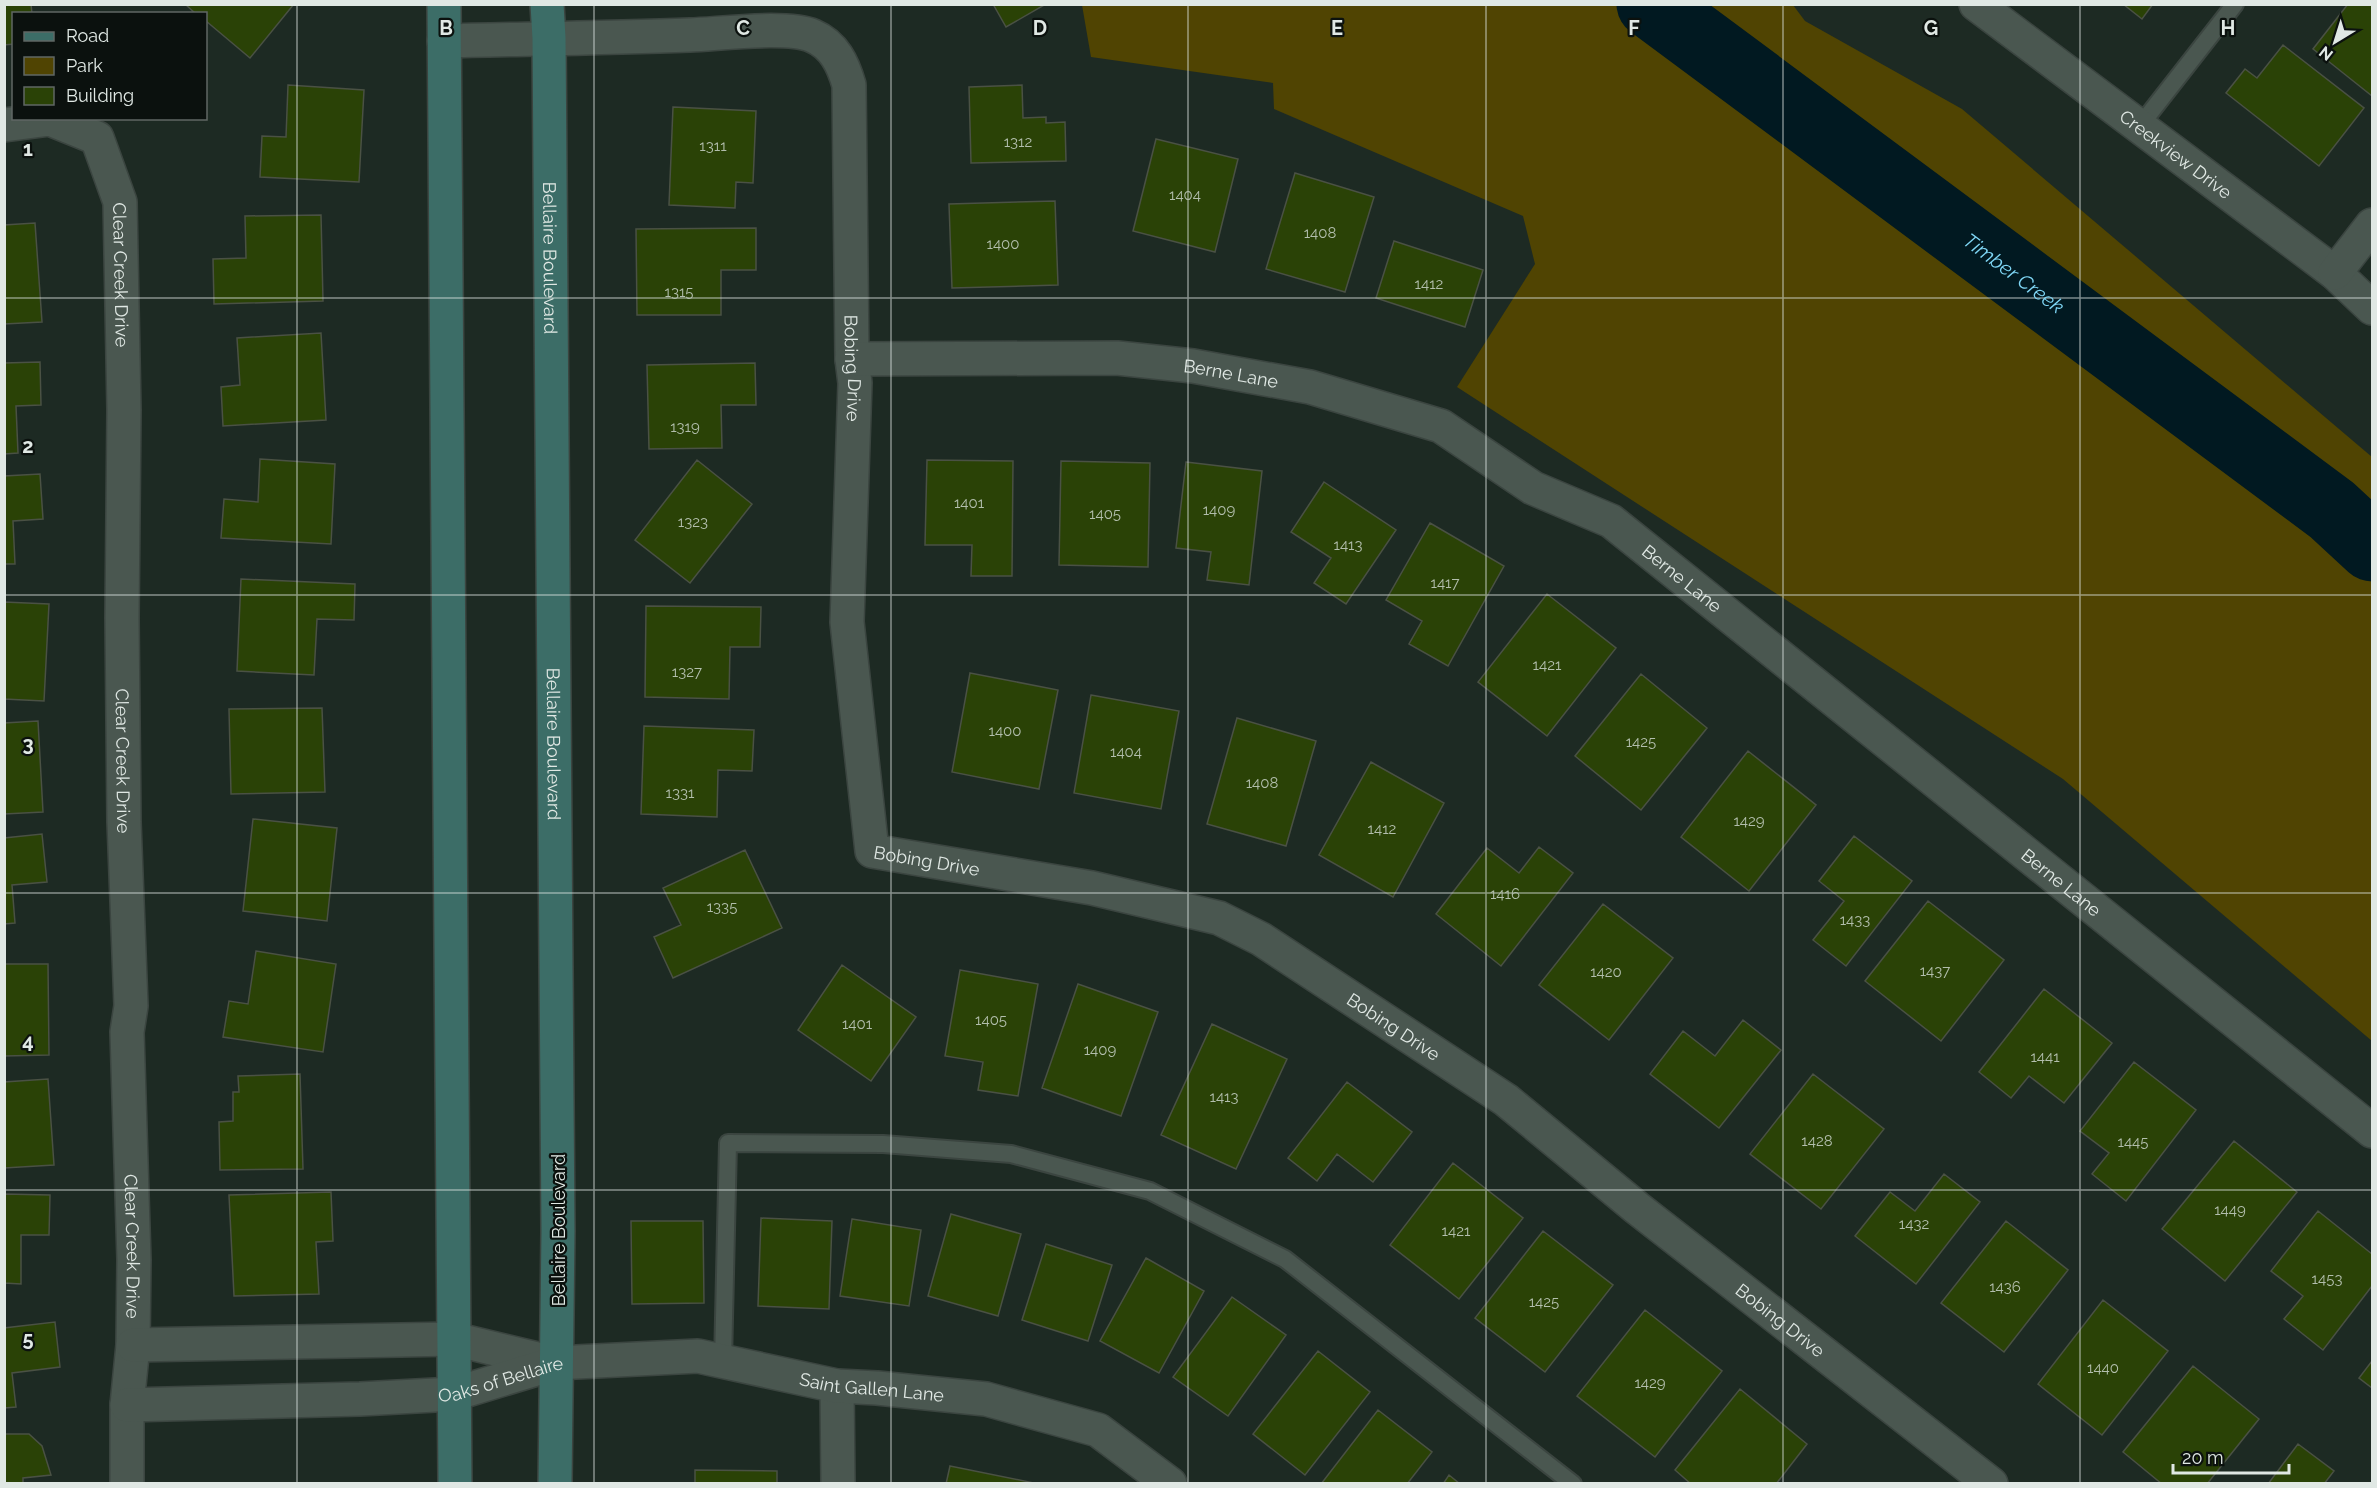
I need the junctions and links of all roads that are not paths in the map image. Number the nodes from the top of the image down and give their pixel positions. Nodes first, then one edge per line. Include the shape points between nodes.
1 (444, 4) edge
2 (547, 4) edge
3 (1976, 4) edge
4 (2235, 4) edge
5 (549, 39) junction
6 (444, 41) junction
7 (42, 120) edge
8 (52, 120) edge
9 (4, 125) edge
10 (2139, 127) junction
11 (2373, 225) edge
12 (2335, 273) junction
13 (2373, 308) edge
14 (852, 359) junction
15 (2373, 1131) edge
16 (454, 1339) junction
17 (133, 1345) junction
18 (723, 1362) junction
19 (556, 1363) junction
20 (837, 1386) junction
21 (454, 1394) junction
22 (127, 1405) junction
23 (1161, 1481) edge
24 (128, 1484) edge
25 (454, 1484) edge
26 (555, 1484) edge
27 (838, 1484) edge
28 (1573, 1484) edge
29 (1991, 1484) edge

1 - 6 main road
2 - 5 main road, Bellaire Boulevard
3 - 10 street, Creekview Drive
4 - 10 lane
5 - 6 street, Bobing Drive
5 - 14 street, Bobing Drive via 792,30 813,36 830,47 843,64 849,85
5 - 19 main road, Bellaire Boulevard
6 - 16 main road
7 - 9 street, Clear Creek Drive
8 - 17 street, Clear Creek Drive via 97,138 120,202 124,822 131,1006 127,1032
10 - 12 street, Creekview Drive
11 - 12 street
12 - 13 street, Creekview Drive
14 - 15 street, Berne Lane via 1117,358 1193,366 1310,387 1441,426 1533,488 1611,521
14 - 29 street, Bobing Drive via 855,383 847,622 872,851 1092,888 1219,918 1261,939 1506,1100 1637,1208
16 - 17 street, Oaks of Bellaire
16 - 19 street, Oaks of Bellaire
16 - 21 main road
17 - 22 street, Clear Creek Drive
18 - 19 street, Saint Gallen Lane via 698,1356
18 - 20 street, Saint Gallen Lane
18 - 28 lane via 729,1143 884,1144 1011,1154 1150,1191 1285,1258
19 - 21 street, Oaks of Bellaire
19 - 26 main road, Bellaire Boulevard
20 - 23 street, Saint Gallen Lane via 986,1399 1098,1430
20 - 27 street
21 - 22 street, Oaks of Bellaire
21 - 25 main road
22 - 24 street, Clear Creek Drive

